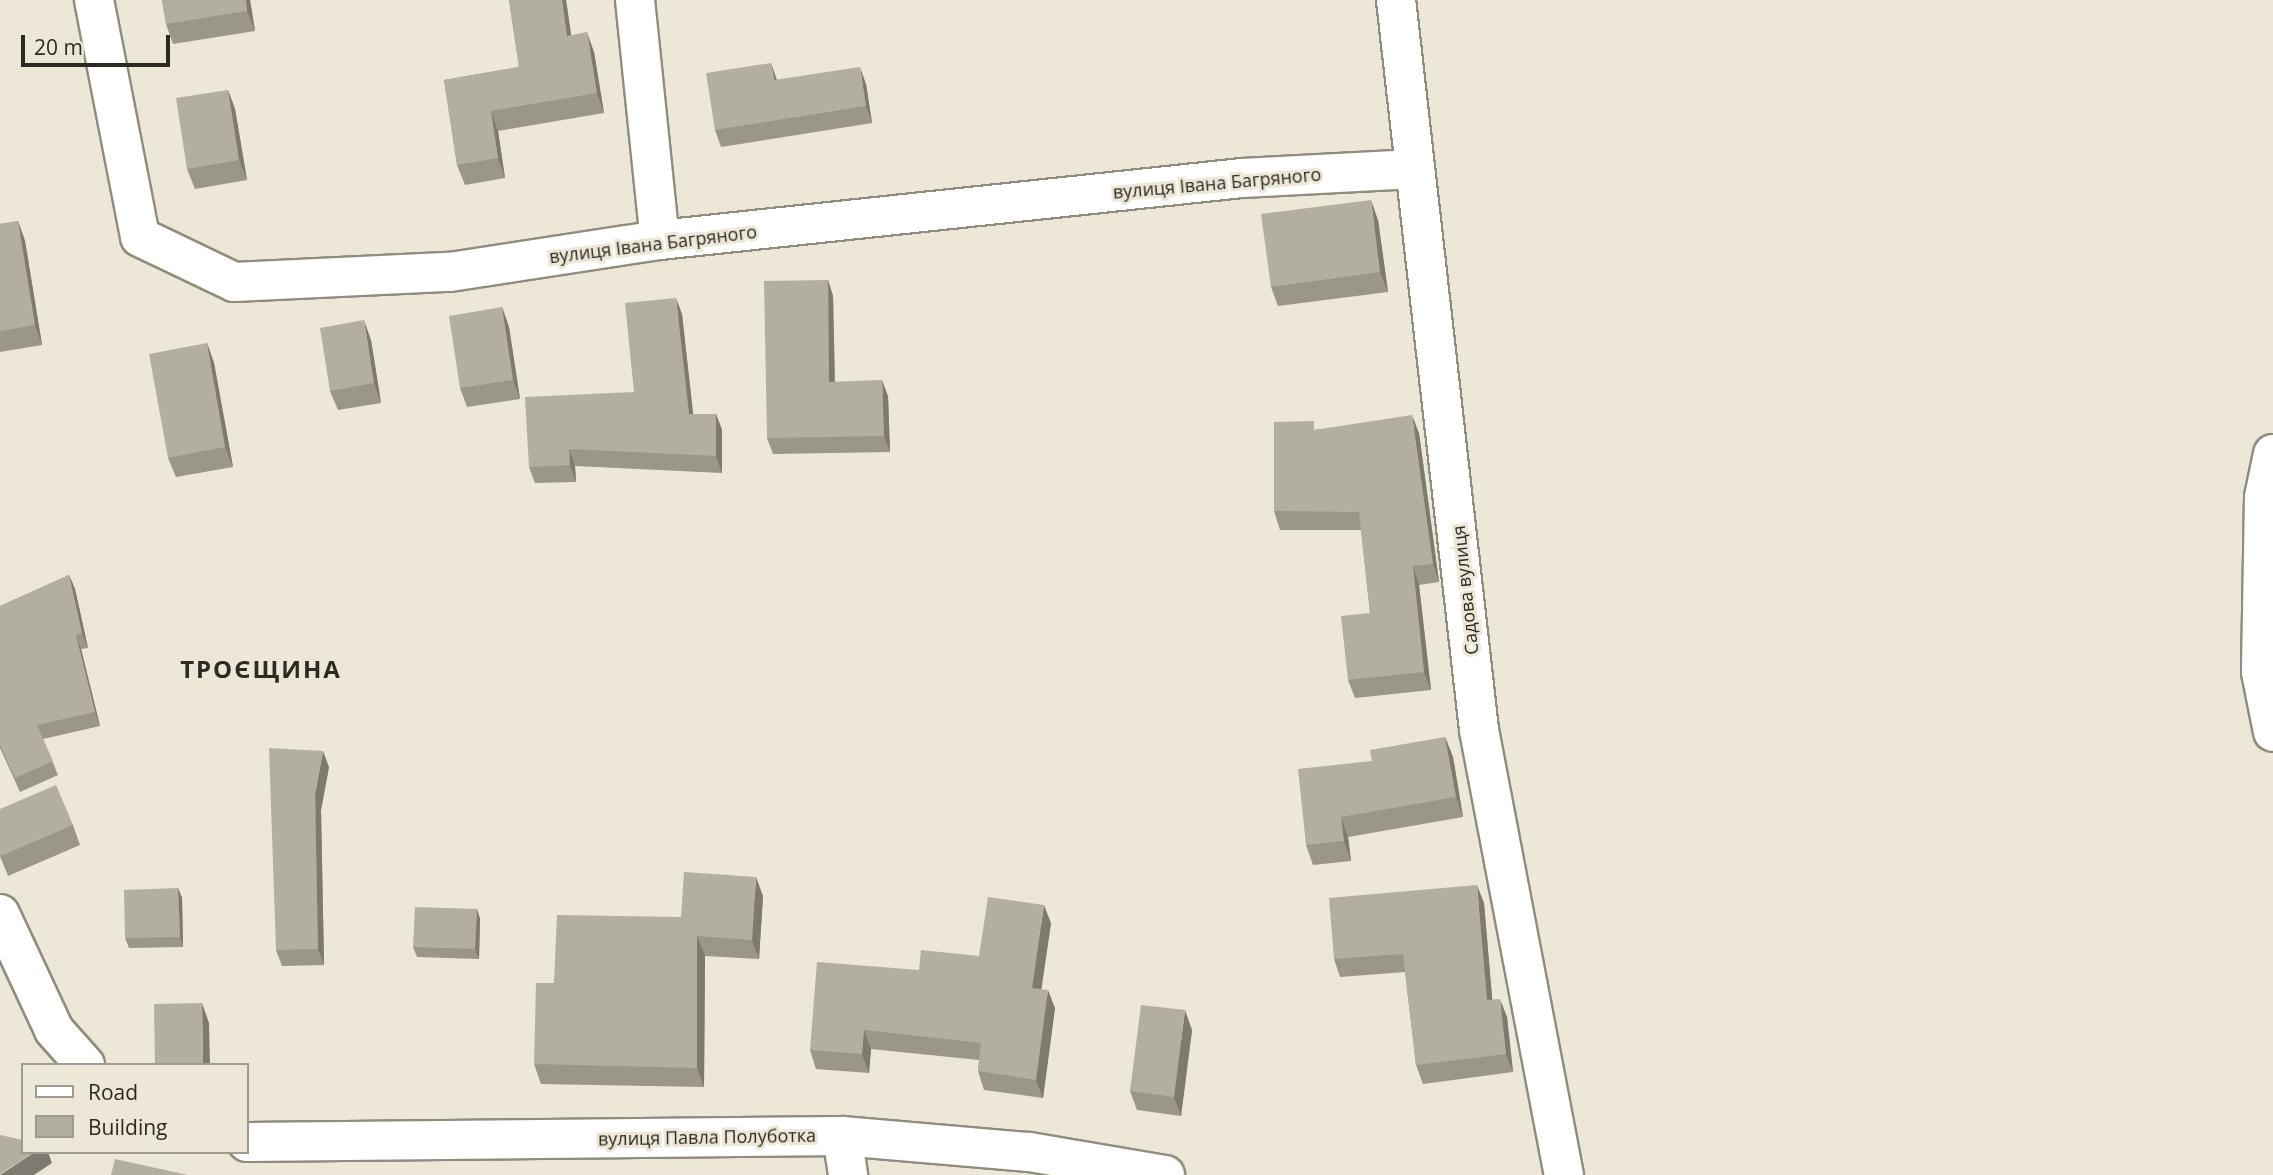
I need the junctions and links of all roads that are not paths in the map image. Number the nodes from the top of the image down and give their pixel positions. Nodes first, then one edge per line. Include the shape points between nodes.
1 (94, 0) edge
2 (635, 0) edge
3 (1395, 0) edge
4 (1415, 169) junction
5 (660, 240) junction
6 (2273, 454) edge
7 (2273, 732) edge
8 (0, 914) edge
9 (83, 1063) edge
10 (842, 1136) junction
11 (248, 1142) edge
12 (848, 1175) edge
13 (1165, 1175) edge
14 (1564, 1175) edge

1 - 5 street, вулиця Івана Багряного via 140,237 234,282 450,272
2 - 5 street
3 - 4 street, Садова вулиця
4 - 5 street, вулиця Івана Багряного via 1242,178
4 - 14 street, Садова вулиця via 1479,730
6 - 7 street via 2264,497 2261,672
8 - 9 street via 54,1030
10 - 11 street, вулиця Павла Полуботка
10 - 12 street
10 - 13 street, вулиця Павла Полуботка via 1030,1152

